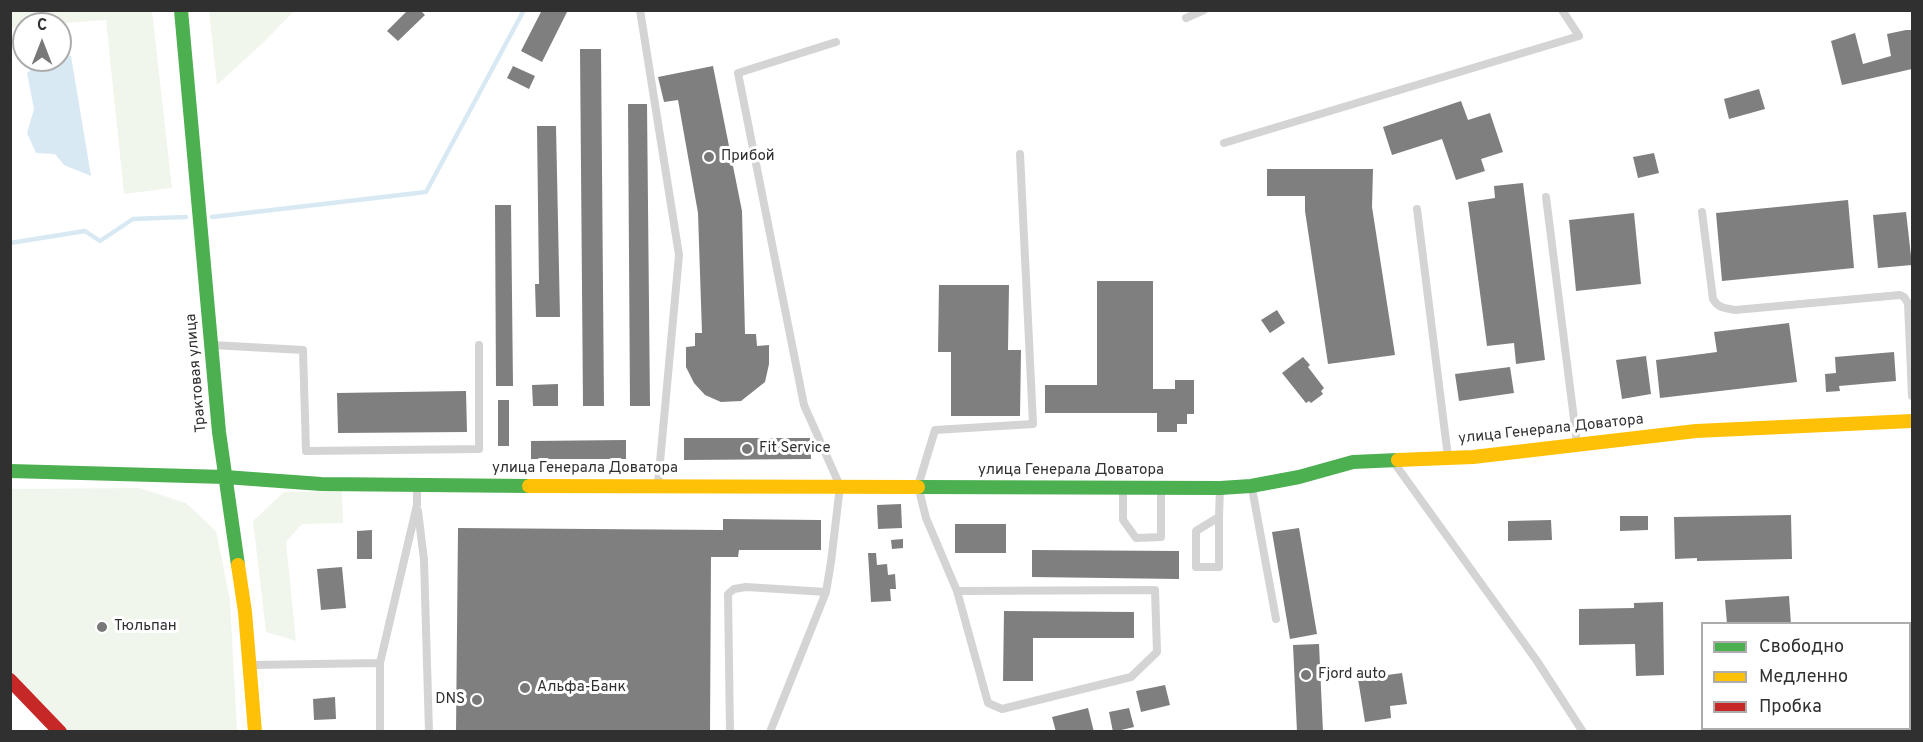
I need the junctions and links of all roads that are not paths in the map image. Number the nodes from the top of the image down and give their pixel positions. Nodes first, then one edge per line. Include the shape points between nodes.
1 (181, 10) edge
2 (640, 10) edge
3 (1204, 10) edge
4 (1562, 10) edge
5 (1186, 18) dead end
6 (836, 42) dead end
7 (1224, 143) dead end
8 (1020, 154) dead end
9 (1546, 197) dead end
10 (1417, 209) dead end
11 (1702, 212) dead end
12 (211, 345) junction
13 (478, 345) dead end
14 (1912, 396) edge
15 (1912, 421) edge
16 (1577, 445) junction
17 (1449, 458) junction
18 (1392, 460) junction
19 (10, 471) edge
20 (225, 477) junction
21 (418, 484) junction
22 (658, 486) junction
23 (840, 486) junction
24 (918, 486) junction
25 (1251, 486) junction
26 (1123, 487) junction
27 (1161, 488) junction
28 (1220, 488) junction
29 (417, 505) junction
30 (1219, 517) junction
31 (826, 591) junction
32 (957, 591) junction
33 (1276, 619) dead end
34 (380, 663) junction
35 (249, 665) junction
36 (10, 680) edge
37 (60, 732) edge
38 (255, 732) edge
39 (380, 732) edge
40 (429, 732) edge
41 (730, 732) edge
42 (770, 732) edge
43 (1583, 732) edge

1 - 12 street, Трактовая улица
2 - 22 lane via 679,255
3 - 5 lane
4 - 7 lane via 1579,36
6 - 23 lane via 738,73 804,405
8 - 24 lane via 1033,424 935,430
9 - 16 lane
10 - 17 lane
11 - 14 lane via 1713,299 1724,308 1904,297 1908,303
12 - 13 lane via 303,350 306,451 479,450
12 - 20 street, Трактовая улица
15 - 16 street, улица Генерала Доватора via 1696,431
16 - 17 street, улица Генерала Доватора
17 - 18 street, улица Генерала Доватора
18 - 25 street, улица Генерала Доватора via 1353,462
18 - 43 lane via 1537,661
19 - 20 street, улица Генерала Доватора
20 - 21 street, улица Генерала Доватора via 321,484
20 - 35 street, Трактовая улица
21 - 22 street, улица Генерала Доватора
21 - 29 lane
22 - 23 street, улица Генерала Доватора
23 - 24 street, улица Генерала Доватора
23 - 31 lane
24 - 26 street, улица Генерала Доватора
24 - 32 lane via 926,518
25 - 28 street, улица Генерала Доватора
25 - 33 lane
26 - 27 street, улица Генерала Доватора
26 - 27 lane via 1123,520 1136,538 1161,537
27 - 28 street, улица Генерала Доватора
28 - 30 lane
29 - 34 lane
29 - 40 lane via 424,560
30 - 30 lane via 1196,531 1196,567 1219,567
31 - 41 lane via 746,587 728,594
31 - 42 lane
32 - 32 lane via 988,703 1002,709 1131,677 1157,652 1155,590
34 - 35 lane
34 - 39 lane
35 - 38 street, Трактовая улица
36 - 37 street

